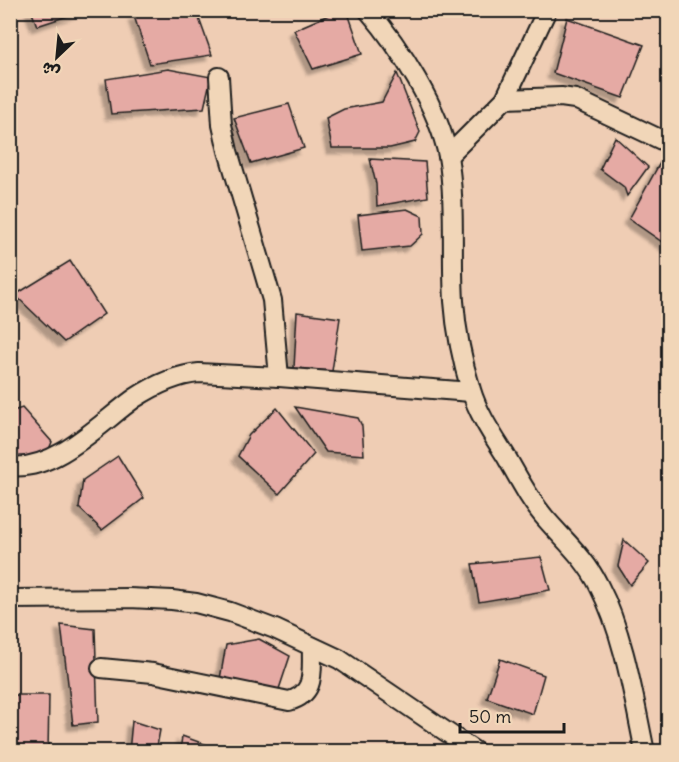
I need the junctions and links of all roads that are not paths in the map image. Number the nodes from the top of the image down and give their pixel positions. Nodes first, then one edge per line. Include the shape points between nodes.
1 (368, 10) edge
2 (547, 10) edge
3 (219, 77) dead end
4 (505, 99) junction
5 (669, 143) edge
6 (448, 156) junction
7 (279, 377) junction
8 (471, 392) junction
9 (10, 466) edge
10 (10, 599) edge
11 (312, 647) junction
12 (100, 668) dead end
13 (476, 752) edge
14 (645, 752) edge

1 - 6 street via 410,67 436,119
2 - 4 street
3 - 7 street via 228,151 272,300
4 - 5 street via 575,99
4 - 6 street
6 - 8 street via 454,303
7 - 8 street
7 - 9 street via 200,373 175,378 135,398 68,448 39,463
8 - 14 street via 531,498 579,554 599,585 614,620
10 - 11 street via 129,598 196,603 275,629
11 - 12 street via 307,690 302,697 289,700 153,673
11 - 13 street via 368,677

